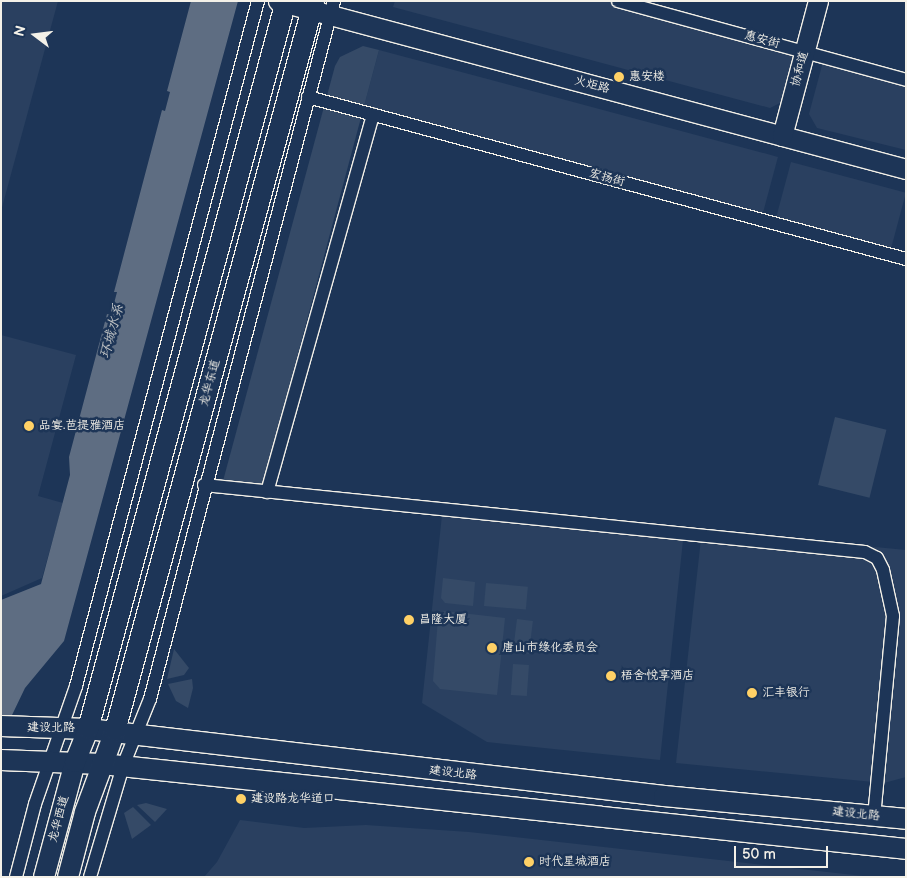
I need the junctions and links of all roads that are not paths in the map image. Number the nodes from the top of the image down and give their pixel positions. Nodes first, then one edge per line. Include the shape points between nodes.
1 (258, 1) edge
2 (618, 1) edge
3 (818, 1) edge
4 (283, 2) edge
5 (322, 7) edge
6 (804, 52) junction
7 (906, 80) edge
8 (308, 96) junction
9 (373, 115) junction
10 (782, 136) junction
11 (906, 169) edge
12 (906, 259) edge
13 (204, 485) junction
14 (268, 492) junction
15 (11, 727) edge
16 (62, 728) junction
17 (88, 729) junction
18 (124, 734) junction
19 (7, 761) edge
20 (50, 762) junction
21 (75, 762) junction
22 (102, 764) junction
23 (122, 766) junction
24 (874, 816) junction
25 (906, 819) edge
26 (906, 849) edge
27 (16, 877) edge
28 (44, 877) edge
29 (68, 877) edge
30 (90, 877) edge

1 - 16 street
2 - 6 street, 惠安街
3 - 6 street, 协和道
4 - 5 street, 火炬路
4 - 17 main road
5 - 8 street
5 - 10 street, 火炬路
5 - 18 main road, 龙华东道
6 - 7 street, 惠安街
6 - 10 street, 协和道
8 - 9 street, 宏扬街
8 - 13 street
9 - 12 street, 宏扬街
9 - 14 street
10 - 11 street, 火炬路
13 - 14 street
13 - 18 street via 150,699
14 - 24 street via 865,552 877,558 883,570 893,622
15 - 16 main road, 建设北路
16 - 17 main road, 建设北路
16 - 20 street
17 - 18 main road, 建设北路
17 - 21 main road
18 - 22 main road, 龙华东道
18 - 23 street
18 - 24 main road, 建设北路 via 655,795
19 - 20 main road
20 - 21 main road
20 - 27 street
21 - 22 main road
21 - 28 main road, 龙华西道
22 - 23 main road
22 - 29 main road, 龙华西道
23 - 26 main road
23 - 30 street
24 - 25 main road, 建设北路

